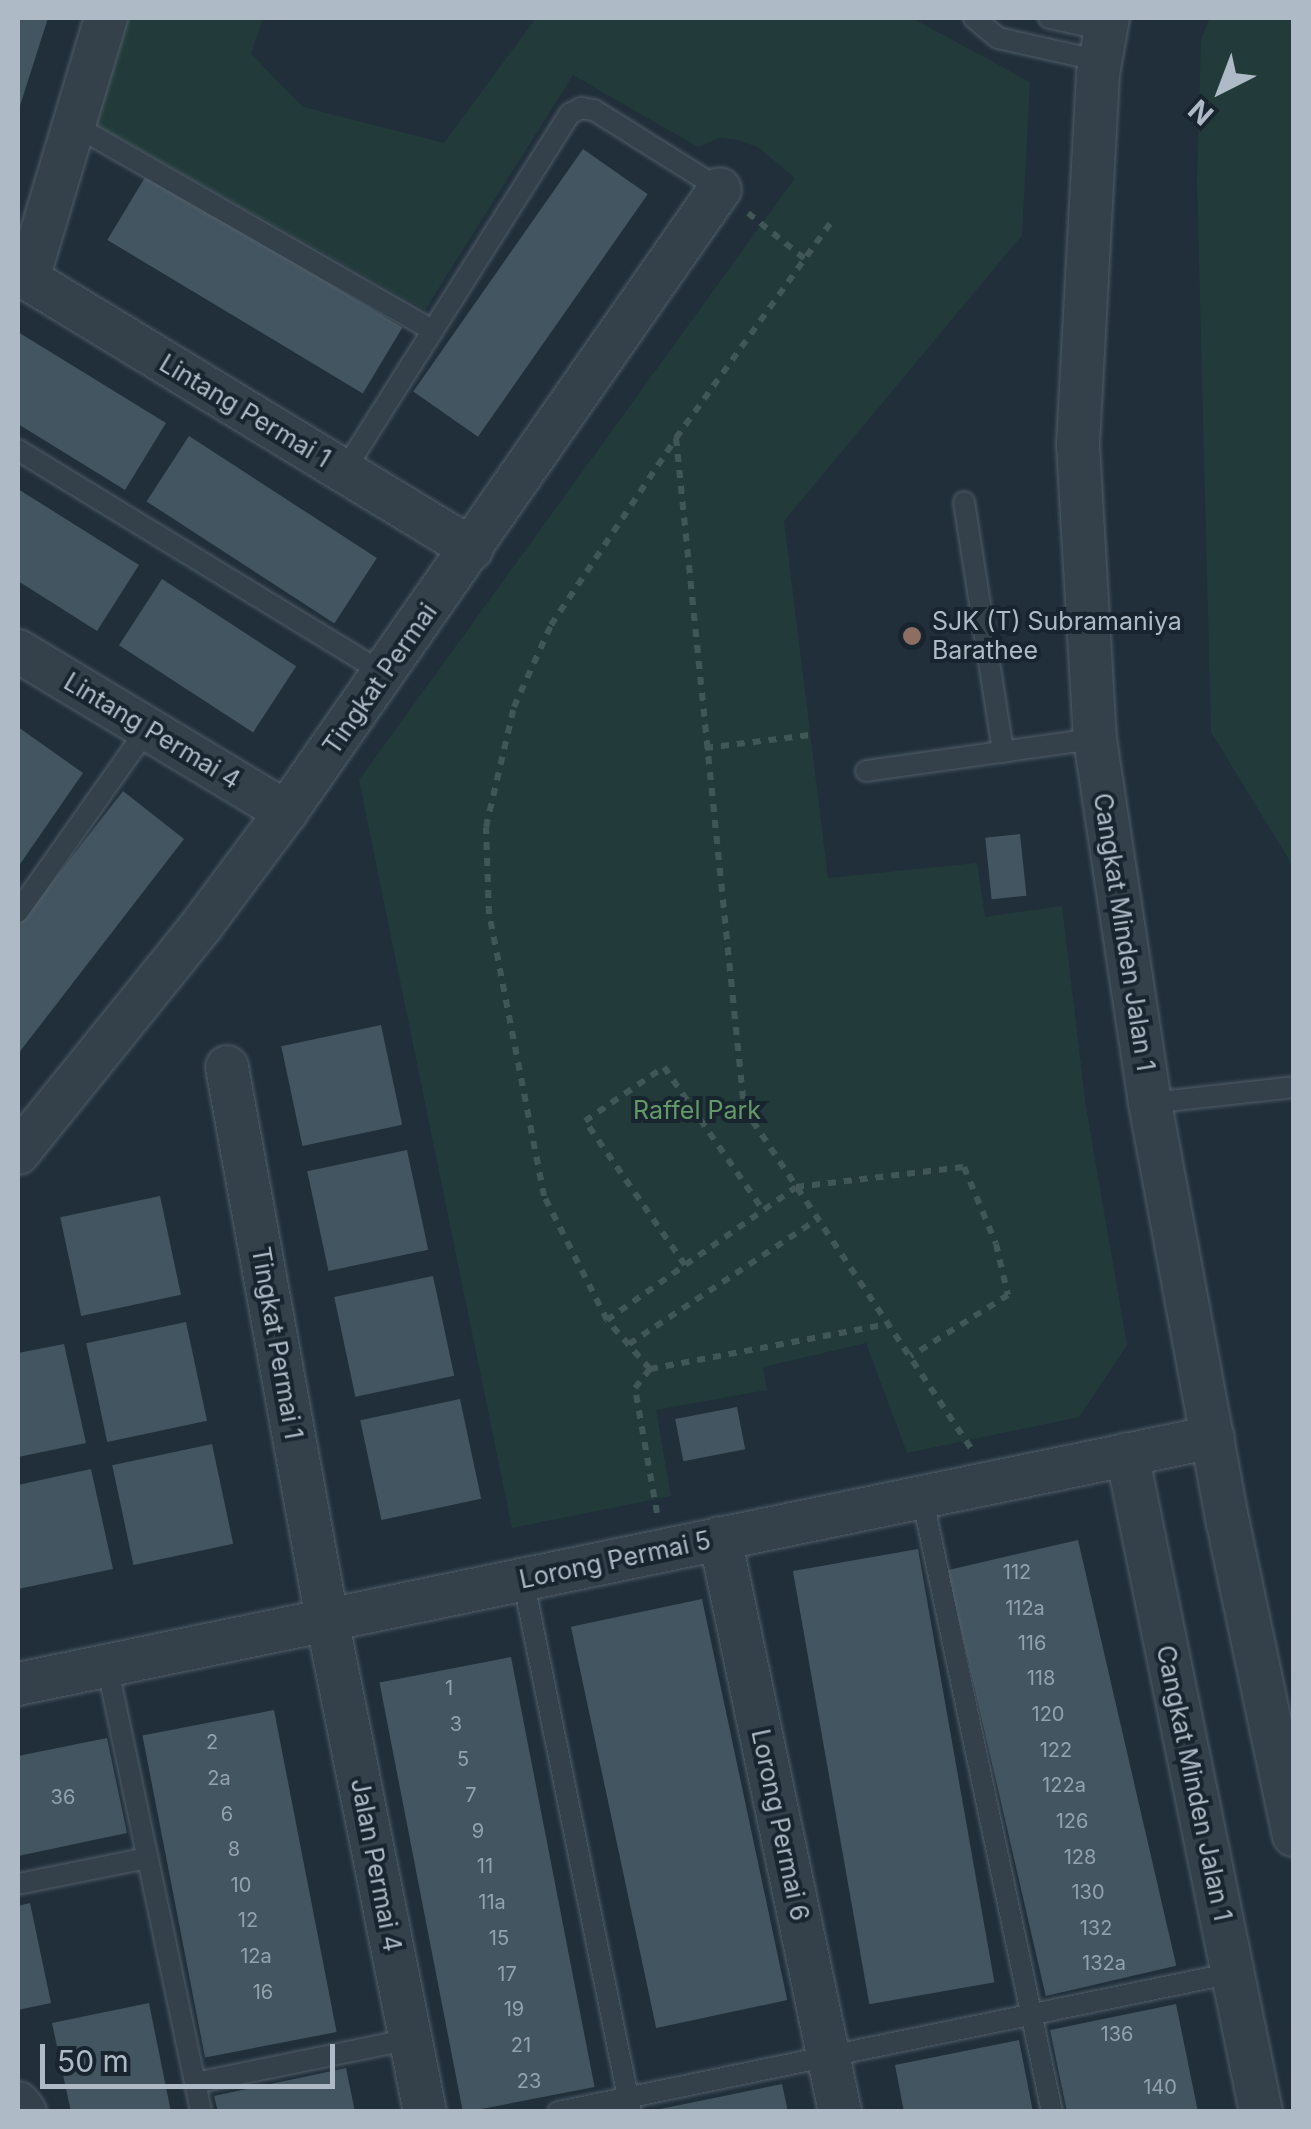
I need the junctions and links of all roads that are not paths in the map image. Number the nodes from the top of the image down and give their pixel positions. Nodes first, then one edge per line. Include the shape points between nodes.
1 (106, 18) edge
2 (974, 18) edge
3 (1049, 18) edge
4 (1105, 36) edge
5 (74, 124) junction
6 (732, 199) joint
7 (22, 276) edge
8 (432, 330) junction
9 (18, 450) edge
10 (344, 470) junction
11 (964, 502) dead end
12 (472, 549) junction
13 (18, 651) edge
14 (384, 673) junction
15 (148, 728) junction
16 (1095, 738) junction
17 (1003, 752) junction
18 (866, 771) dead end
19 (286, 812) junction
20 (18, 912) edge
21 (227, 1067) dead end
22 (1294, 1087) edge
23 (1150, 1103) junction
24 (18, 1153) edge
25 (1213, 1436) junction
26 (1127, 1454) junction
27 (922, 1496) junction
28 (720, 1538) junction
29 (523, 1579) junction
30 (327, 1619) junction
31 (107, 1665) junction
32 (18, 1684) edge
33 (1294, 1835) edge
34 (147, 1858) junction
35 (18, 1884) edge
36 (1233, 1973) junction
37 (1031, 2014) junction
38 (411, 2038) junction
39 (828, 2056) junction
40 (195, 2083) junction
41 (18, 2103) edge
42 (629, 2104) edge
43 (24, 2112) edge
44 (201, 2112) edge
45 (425, 2112) edge
46 (558, 2112) edge
47 (840, 2112) edge
48 (1052, 2112) edge
49 (1261, 2112) edge

1 - 5 street
2 - 4 lane via 998,38
3 - 4 lane
4 - 16 street, Cangkat Minden Jalan 1 via 1078,444
5 - 7 street
5 - 8 lane
6 - 8 lane via 581,108 570,114
6 - 12 street, Tingkat Permai
7 - 10 street, Lintang Permai 1
8 - 10 lane
9 - 14 lane
10 - 12 street, Lintang Permai 1
11 - 17 lane
12 - 14 street, Tingkat Permai
13 - 15 street, Lintang Permai 4
14 - 19 street, Tingkat Permai
15 - 19 street, Lintang Permai 4
15 - 20 lane
16 - 17 lane
16 - 23 street, Cangkat Minden Jalan 1
17 - 18 lane
19 - 24 street, Tingkat Permai
21 - 30 street, Tingkat Permai 1
22 - 23 lane
23 - 25 street, Cangkat Minden Jalan 1
25 - 26 street, Lorong Permai 5
25 - 33 street, Cangkat Minden Jalan 1
26 - 27 street, Lorong Permai 5
26 - 36 street, Cangkat Minden Jalan 1
27 - 28 street, Lorong Permai 5
27 - 37 lane
28 - 29 street, Lorong Permai 5
28 - 39 street, Lorong Permai 6
29 - 30 street, Lorong Permai 5
29 - 42 lane
30 - 31 street, Lorong Permai 5
30 - 38 street, Jalan Permai 4
31 - 32 street, Lorong Permai 5
31 - 34 lane
34 - 35 lane
34 - 40 lane
36 - 37 lane
36 - 49 street, Cangkat Minden Jalan 1
37 - 39 lane
37 - 48 lane
38 - 40 lane
38 - 45 street, Jalan Permai 4
39 - 42 lane
39 - 47 street, Lorong Permai 6
40 - 44 lane
41 - 43 street
42 - 46 lane

